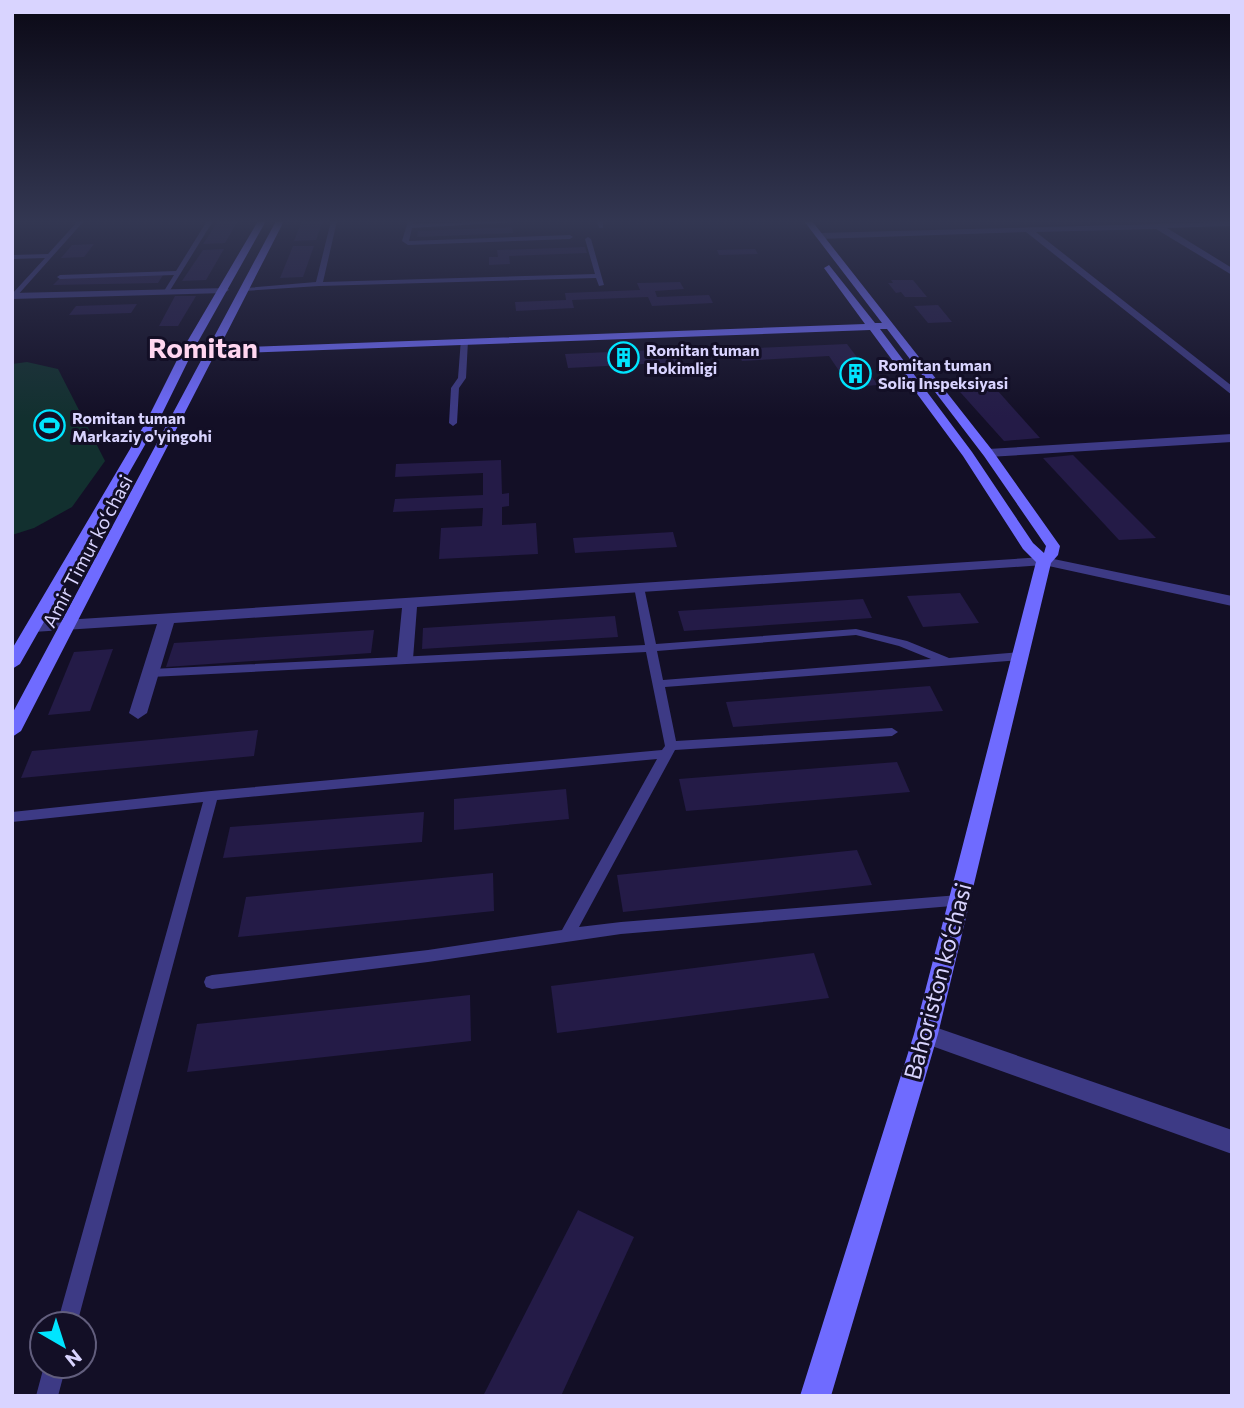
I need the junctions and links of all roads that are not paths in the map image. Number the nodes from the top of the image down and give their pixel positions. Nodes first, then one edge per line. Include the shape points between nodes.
1 (170, 287) edge
2 (226, 287) edge
3 (248, 287) edge
4 (309, 287) edge
5 (843, 287) edge
6 (859, 287) edge
7 (1099, 287) edge
8 (224, 290) junction
9 (246, 290) junction
10 (167, 291) junction
11 (13, 296) edge
12 (881, 315) junction
13 (868, 321) junction
14 (888, 326) junction
15 (464, 341) junction
16 (216, 346) junction
17 (189, 347) junction
18 (1232, 392) edge
19 (453, 423) dead end
20 (1232, 438) edge
21 (988, 453) junction
22 (1044, 561) junction
23 (639, 587) junction
24 (1232, 601) edge
25 (410, 602) junction
26 (167, 618) junction
27 (70, 624) junction
28 (33, 627) junction
29 (652, 648) junction
30 (1020, 656) junction
31 (405, 659) junction
32 (948, 662) junction
33 (12, 664) edge
34 (151, 673) junction
35 (658, 684) junction
36 (138, 713) dead end
37 (12, 731) edge
38 (892, 732) dead end
39 (669, 750) junction
40 (211, 796) junction
41 (12, 817) edge
42 (959, 901) junction
43 (568, 935) junction
44 (212, 982) dead end
45 (926, 1034) junction
46 (1232, 1142) edge
47 (71, 1310) edge
48 (814, 1396) edge

1 - 10 lane
2 - 8 street, Amir Timur ko‘chasi
3 - 9 street, Amir Timur ko‘chasi
4 - 9 lane
5 - 13 street
6 - 12 street, Bahoriston ko‘chasi
7 - 18 street
8 - 9 street
8 - 10 street
8 - 17 street, Amir Timur ko‘chasi
9 - 16 street, Amir Timur ko‘chasi
10 - 11 street
12 - 13 street
12 - 14 street, Bahoriston ko‘chasi
13 - 14 street
13 - 15 street
13 - 16 street
13 - 22 street via 968,455 1028,546
14 - 21 street, Bahoriston ko‘chasi
15 - 16 street
15 - 19 lane
16 - 17 street
16 - 27 street, Amir Timur ko‘chasi
17 - 28 street, Amir Timur ko‘chasi via 152,422
20 - 21 street
21 - 22 street, Bahoriston ko‘chasi via 1053,546
22 - 23 street
22 - 24 street
22 - 30 street, Bahoriston ko‘chasi
23 - 25 street
23 - 29 lane
25 - 26 street
25 - 31 street
26 - 27 street
26 - 34 street
27 - 28 street
27 - 37 street, Amir Timur ko‘chasi
28 - 33 street, Amir Timur ko‘chasi
29 - 31 lane
29 - 32 lane via 856,632 903,643
29 - 35 lane
30 - 32 lane
30 - 42 street, Bahoriston ko‘chasi
31 - 34 lane
32 - 35 lane
34 - 36 street
35 - 39 lane
38 - 39 lane
39 - 40 lane
39 - 43 lane
40 - 41 lane
40 - 47 lane
42 - 43 lane
42 - 45 street, Bahoriston ko‘chasi
43 - 44 lane
45 - 46 street
45 - 48 street, Bahoriston ko‘chasi

